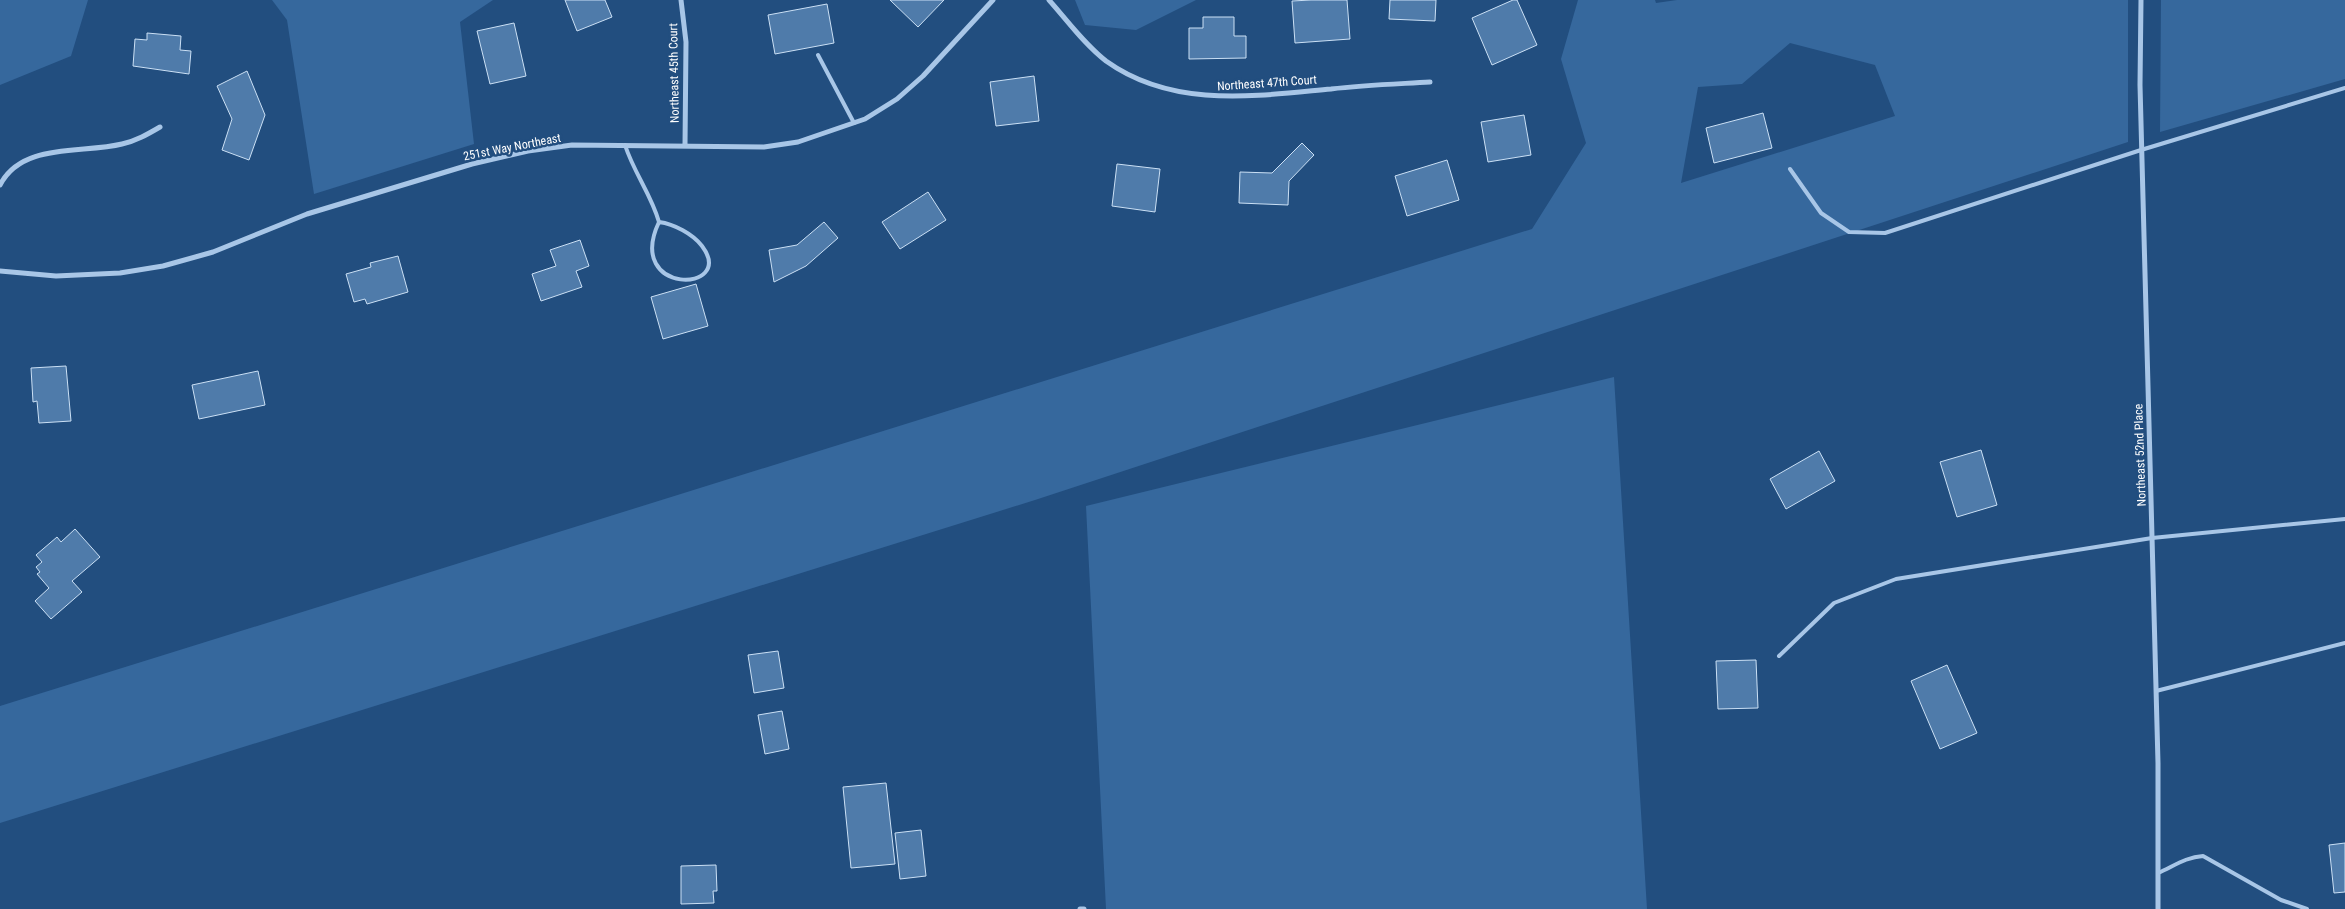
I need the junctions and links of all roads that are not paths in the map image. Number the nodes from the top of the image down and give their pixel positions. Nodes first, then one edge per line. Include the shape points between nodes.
1 (681, 0) edge
2 (993, 0) edge
3 (1049, 0) edge
4 (2140, 0) edge
5 (818, 55) dead end
6 (1430, 82) dead end
7 (2345, 88) edge
8 (854, 123) junction
9 (160, 127) dead end
10 (625, 145) junction
11 (685, 145) junction
12 (2142, 150) junction
13 (1790, 169) dead end
14 (0, 185) edge
15 (660, 222) junction
16 (0, 271) edge
17 (2345, 519) edge
18 (2152, 538) junction
19 (2345, 643) edge
20 (1779, 656) dead end
21 (2156, 691) junction
22 (2158, 872) junction
23 (1080, 909) edge
24 (1084, 909) edge
25 (2158, 909) edge
26 (2307, 909) edge

1 - 11 street, Northeast 45th Court via 686,42
2 - 8 street, 251st Way Northeast via 917,82 897,99
3 - 6 street, Northeast 47th Court via 1107,61 1143,80 1187,94 1226,98
4 - 12 street, Northeast 52nd Place
5 - 8 lane
7 - 12 lane
8 - 11 street, 251st Way Northeast via 798,142 764,148
9 - 14 street via 122,144 27,159 13,168
10 - 11 street, 251st Way Northeast
10 - 15 lane
10 - 16 street, 251st Way Northeast via 572,145 472,164 307,214 213,252 163,266 120,273 56,276
12 - 13 lane via 1885,234 1849,232 1821,214
12 - 18 street, Northeast 52nd Place
15 - 15 lane via 653,236 652,255 661,272 679,279 696,280 706,273 709,264 707,253 700,244 679,229
17 - 18 lane
18 - 20 lane via 1896,579 1834,603
18 - 21 street, Northeast 52nd Place
19 - 21 lane
21 - 22 street, Northeast 52nd Place
22 - 25 street, Northeast 52nd Place
22 - 26 lane via 2189,856 2203,856 2273,896
23 - 24 street

